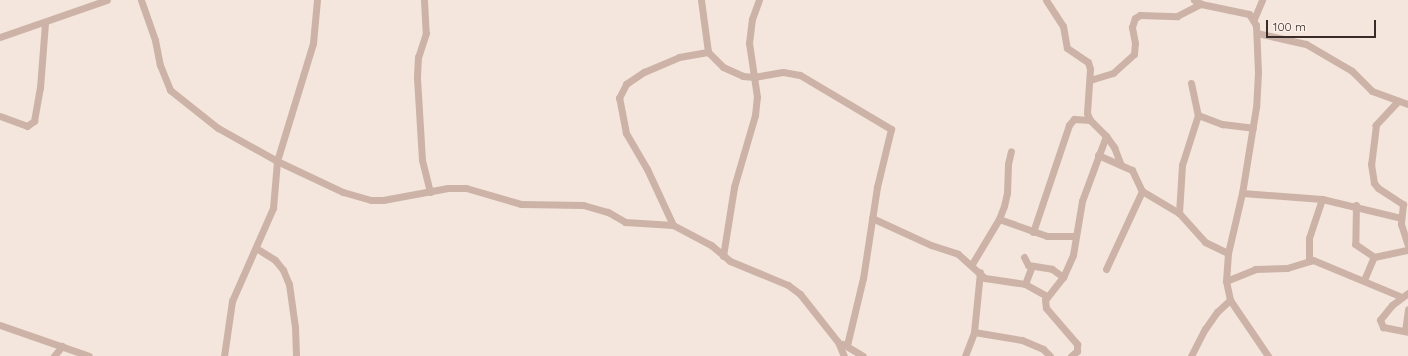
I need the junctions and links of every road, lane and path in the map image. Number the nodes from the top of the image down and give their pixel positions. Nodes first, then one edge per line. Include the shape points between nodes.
1 (107, 0) edge
2 (141, 0) edge
3 (317, 0) edge
4 (424, 0) edge
5 (700, 0) edge
6 (759, 0) edge
7 (1046, 0) edge
8 (1194, 0) edge
9 (1262, 0) edge
10 (1201, 4) junction
11 (1190, 10) junction
12 (1254, 19) junction
13 (45, 23) junction
14 (1256, 33) junction
15 (0, 37) edge
16 (708, 52) junction
17 (754, 78) junction
18 (1090, 80) junction
19 (1190, 83) dead end
20 (1398, 101) junction
21 (1408, 104) edge
22 (1198, 115) junction
23 (0, 116) edge
24 (1090, 120) junction
25 (1253, 128) junction
26 (1106, 136) junction
27 (1012, 151) dead end
28 (1098, 156) junction
29 (277, 161) junction
30 (1121, 165) junction
31 (1142, 191) junction
32 (430, 192) junction
33 (1242, 193) junction
34 (1322, 198) junction
35 (1356, 206) junction
36 (1179, 213) junction
37 (872, 218) junction
38 (1401, 218) junction
39 (999, 219) junction
40 (673, 225) junction
41 (1032, 232) junction
42 (1075, 236) junction
43 (1408, 246) edge
44 (256, 248) junction
45 (1408, 250) edge
46 (1228, 253) junction
47 (723, 256) junction
48 (1024, 257) dead end
49 (1374, 257) junction
50 (1309, 260) junction
51 (972, 264) junction
52 (1032, 266) junction
53 (1106, 269) dead end
54 (980, 272) junction
55 (1062, 277) junction
56 (1364, 280) junction
57 (1226, 281) junction
58 (1025, 284) junction
59 (1405, 295) edge
60 (1047, 296) junction
61 (1230, 300) junction
62 (1408, 310) edge
63 (0, 324) edge
64 (1407, 331) edge
65 (974, 332) junction
66 (838, 342) junction
67 (847, 345) junction
68 (62, 346) junction
69 (54, 356) edge
70 (88, 356) edge
71 (224, 356) edge
72 (296, 356) edge
73 (844, 356) edge
74 (864, 356) edge
75 (965, 356) edge
76 (1050, 356) edge
77 (1071, 356) edge
78 (1191, 356) edge
79 (1268, 356) edge

1 - 13 street
2 - 29 street via 170,90 218,128
3 - 29 street via 313,43
4 - 32 street via 426,33 418,57 417,78 422,160
5 - 16 street
6 - 17 street via 750,31
7 - 18 street via 1063,26 1067,48 1088,62
8 - 10 street
8 - 11 street
9 - 12 street
10 - 11 street
10 - 12 street via 1250,14
11 - 18 street via 1176,16 1140,15 1135,18 1132,27 1134,54 1113,73
12 - 14 street
13 - 15 street
13 - 23 street via 40,88 34,120 27,126
14 - 20 street via 1306,44 1352,71 1372,91
14 - 25 street via 1258,89
16 - 17 street via 733,73
16 - 40 street via 679,56 644,72 626,84 619,98 626,133 647,169
17 - 37 street via 783,72 800,75 891,129
17 - 47 street via 755,115 734,187
18 - 24 street via 1087,103
19 - 22 street
20 - 21 street
20 - 38 street via 1376,125 1371,164 1372,175 1378,188 1403,204
22 - 25 street via 1222,124
22 - 36 street via 1182,165
24 - 26 street
24 - 41 street via 1074,119 1069,125
25 - 33 street
26 - 28 street
26 - 30 street via 1114,147
27 - 39 street via 1008,164 1007,193
28 - 30 street
28 - 42 street via 1082,201
29 - 32 street via 343,192 371,200
29 - 44 street via 273,208
30 - 31 street via 1136,175
31 - 36 street
31 - 53 street
32 - 40 street via 466,188 521,204 583,205 608,212 625,222
33 - 34 street
33 - 46 street
34 - 35 street
34 - 50 street via 1309,238
35 - 38 street
35 - 49 street via 1355,244 1363,252
36 - 46 street via 1206,242
37 - 51 street via 931,245 958,254
37 - 67 street via 862,284
38 - 43 street via 1403,235
39 - 41 street
39 - 51 street
40 - 47 street via 711,245
41 - 42 street via 1046,236
42 - 55 street via 1073,255
44 - 71 street via 232,301
44 - 72 street via 275,260 289,284
45 - 49 street
46 - 57 street
47 - 66 street via 788,285 803,298
48 - 52 street
49 - 56 street
50 - 56 street
50 - 57 street via 1287,268 1255,269
51 - 54 street
52 - 55 street via 1052,270
52 - 58 street
54 - 58 street via 992,280
54 - 65 street
55 - 60 street
56 - 59 street
57 - 61 street
58 - 60 street
59 - 64 street via 1380,320 1383,327
60 - 77 street via 1046,308 1077,344 1077,351
61 - 78 street via 1213,318
61 - 79 street
62 - 64 street
63 - 68 street
65 - 75 street
65 - 76 street via 1022,340 1044,349
66 - 67 street
66 - 73 street
67 - 74 street
68 - 69 street
68 - 70 street

